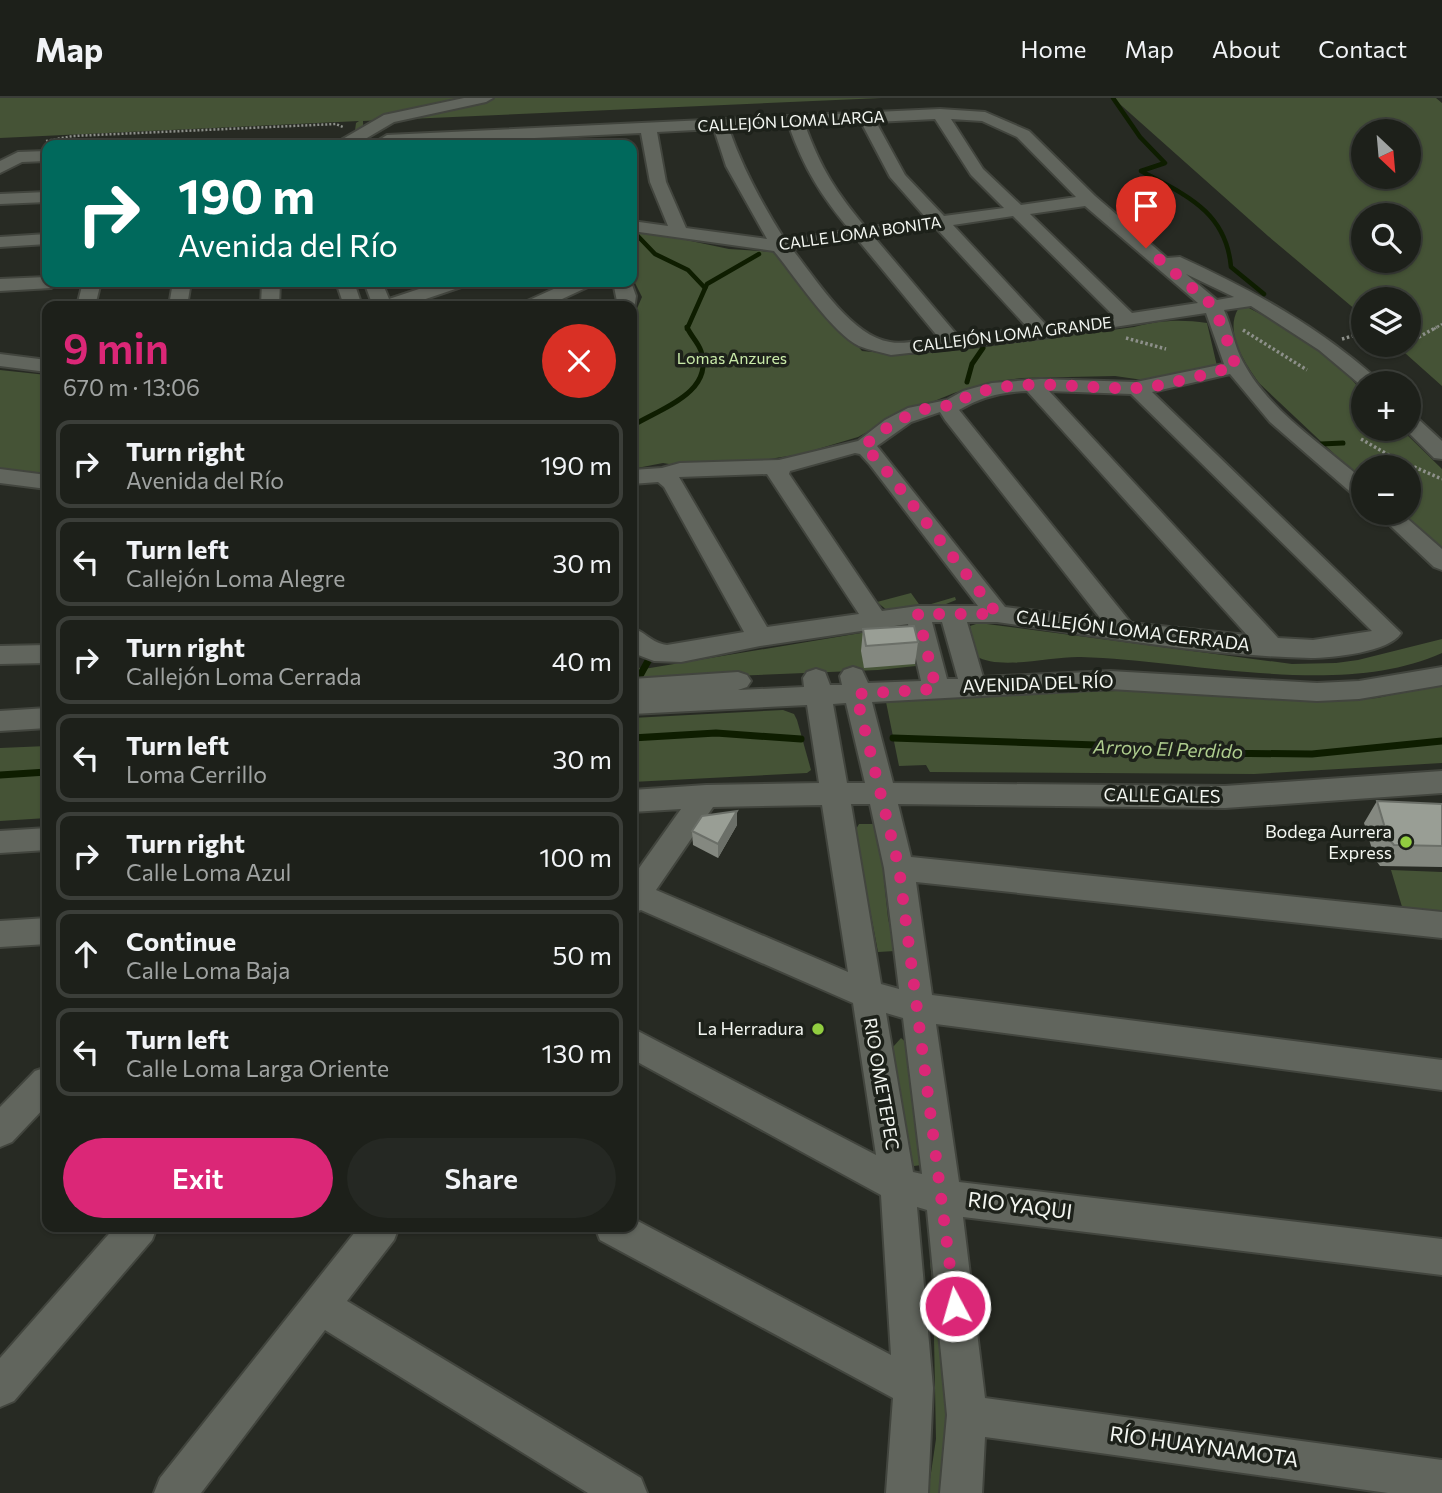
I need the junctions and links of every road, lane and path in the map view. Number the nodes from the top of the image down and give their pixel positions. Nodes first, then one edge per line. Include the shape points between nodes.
1 (486, 98) edge
2 (940, 114) junction
3 (866, 117) junction
4 (795, 120) junction
5 (720, 124) junction
6 (375, 125) junction
7 (648, 127) junction
8 (346, 133) edge
9 (573, 138) edge
10 (387, 139) dead end
11 (48, 140) edge
12 (319, 140) edge
13 (372, 140) edge
14 (398, 140) edge
15 (497, 140) edge
16 (42, 143) edge
17 (42, 156) edge
18 (18, 157) junction
19 (0, 168) edge
20 (42, 197) edge
21 (0, 199) edge
22 (1089, 200) junction
23 (1016, 211) junction
24 (938, 223) junction
25 (637, 227) edge
26 (679, 231) junction
27 (862, 235) junction
28 (42, 239) edge
29 (0, 242) edge
30 (780, 246) junction
31 (1146, 248) junction
32 (42, 283) edge
33 (0, 285) edge
34 (572, 287) edge
35 (441, 292) edge
36 (1255, 300) junction
37 (407, 301) edge
38 (543, 301) edge
39 (1212, 305) junction
40 (1442, 324) edge
41 (1234, 326) dead end
42 (1126, 328) junction
43 (1042, 331) junction
44 (1421, 335) edge
45 (954, 343) junction
46 (1166, 349) dead end
47 (0, 360) edge
48 (42, 365) edge
49 (1236, 367) junction
50 (1307, 370) dead end
51 (1356, 371) edge
52 (1032, 385) junction
53 (1136, 388) junction
54 (951, 406) junction
55 (1421, 433) edge
56 (1364, 441) edge
57 (863, 447) junction
58 (1442, 453) edge
59 (780, 467) junction
60 (663, 475) junction
61 (0, 476) edge
62 (637, 477) edge
63 (1442, 479) edge
64 (42, 481) edge
65 (1351, 481) edge
66 (1401, 525) edge
67 (1442, 562) edge
68 (918, 614) junction
69 (952, 614) junction
70 (997, 614) junction
71 (875, 619) junction
72 (1125, 632) junction
73 (760, 637) junction
74 (637, 642) edge
75 (1272, 647) junction
76 (42, 654) edge
77 (0, 655) edge
78 (1442, 662) edge
79 (1442, 676) edge
80 (971, 679) junction
81 (934, 681) junction
82 (637, 686) edge
83 (856, 691) junction
84 (818, 694) junction
85 (637, 705) edge
86 (42, 718) edge
87 (0, 721) edge
88 (42, 735) edge
89 (0, 737) edge
90 (878, 778) junction
91 (833, 780) junction
92 (1442, 782) edge
93 (706, 796) junction
94 (637, 800) edge
95 (42, 839) edge
96 (0, 842) edge
97 (899, 868) junction
98 (637, 893) edge
99 (637, 898) edge
100 (1442, 925) edge
101 (42, 931) edge
102 (1, 934) edge
103 (866, 994) junction
104 (916, 1007) junction
105 (637, 1046) edge
106 (1442, 1075) edge
107 (42, 1087) edge
108 (0, 1131) edge
109 (898, 1185) junction
110 (943, 1197) junction
111 (135, 1232) edge
112 (377, 1232) edge
113 (622, 1232) edge
114 (1442, 1258) edge
115 (320, 1306) junction
116 (0, 1387) edge
117 (913, 1388) junction
118 (967, 1415) junction
119 (1442, 1480) edge
120 (175, 1493) edge
121 (626, 1493) edge
122 (907, 1493) edge
123 (961, 1493) edge

1 - 6 street via 397,116
2 - 3 street, CALLEJÓN LOMA LARGA
2 - 22 street, CALLEJÓN LOMA LARGA via 985,117 1009,126 1034,144
2 - 23 street via 977,172
3 - 4 street, CALLEJÓN LOMA LARGA
3 - 24 street via 898,177
4 - 5 street, CALLEJÓN LOMA LARGA
4 - 27 street via 821,181
5 - 7 street, CALLEJÓN LOMA LARGA
5 - 30 street, CALLEJÓN LOMA GRANDE via 744,188
6 - 8 street
6 - 8 street via 373,120
6 - 13 street
7 - 9 street, CALLEJÓN LOMA LARGA
7 - 26 street via 658,182
8 - 11 path via 336,124
8 - 12 street
9 - 15 street, CALLEJÓN LOMA LARGA
10 - 14 street, CALLEJÓN LOMA LARGA
16 - 18 path
17 - 18 street
18 - 19 street
20 - 21 street
22 - 23 street, CALLE LOMA BONITA
22 - 31 street, CALLEJÓN LOMA LARGA
23 - 24 street, CALLE LOMA BONITA
23 - 42 street
24 - 27 street, CALLE LOMA BONITA
24 - 43 street
25 - 26 street, CALLE LOMA BONITA
26 - 30 street, CALLE LOMA BONITA
27 - 30 street, CALLE LOMA BONITA
27 - 45 street
28 - 29 street
30 - 45 street, CALLEJÓN LOMA GRANDE via 846,327 864,341 891,349
31 - 36 street
31 - 39 street
32 - 33 street
34 - 38 street
35 - 37 street
36 - 39 street, CALLEJÓN LOMA GRANDE
36 - 51 street via 1326,345
39 - 42 street, CALLEJÓN LOMA GRANDE
39 - 49 street
40 - 44 path
41 - 50 path
42 - 43 street, CALLEJÓN LOMA GRANDE
42 - 46 path
43 - 45 street, CALLEJÓN LOMA GRANDE
47 - 48 street
49 - 53 street
49 - 65 street via 1279,418
52 - 53 street
52 - 54 street via 981,392
52 - 75 street
53 - 75 street, CALLEJÓN LOMA CERRADA via 1389,633 1341,648
54 - 57 street via 923,409
54 - 72 street via 952,416
55 - 58 street
56 - 63 path
57 - 59 street
57 - 70 street via 878,460
59 - 60 street via 680,470
59 - 71 street via 778,474
60 - 62 street
60 - 73 street via 673,483
61 - 64 street
66 - 67 street
68 - 69 street, CALLEJÓN LOMA CERRADA
68 - 71 street, CALLEJÓN LOMA CERRADA
68 - 81 street
69 - 70 street, CALLEJÓN LOMA CERRADA
69 - 80 street
70 - 72 street, CALLEJÓN LOMA CERRADA
71 - 73 street, CALLEJÓN LOMA CERRADA
72 - 75 street, CALLEJÓN LOMA CERRADA
73 - 74 street, CALLEJÓN LOMA CERRADA via 661,654 645,650
76 - 77 street
78 - 80 street, AVENIDA DEL RÍO via 1336,678 1141,665 1064,665
79 - 80 street, AVENIDA DEL RÍO via 1317,692 1122,681
80 - 81 street, AVENIDA DEL RÍO
81 - 83 street, AVENIDA DEL RÍO
82 - 84 street, AVENIDA DEL RÍO
83 - 84 street, AVENIDA DEL RÍO
83 - 90 street
84 - 85 street, AVENIDA DEL RÍO
84 - 91 street, RIO OMETEPEC
86 - 87 street
88 - 89 street
90 - 91 street, CALLE GALES
90 - 92 street, CALLE GALES via 1227,797
90 - 97 street
91 - 93 street, CALLE GALES
91 - 103 street, RIO OMETEPEC
93 - 94 street, CALLE GALES
93 - 98 street
95 - 96 street
97 - 100 street
97 - 104 street
99 - 103 street
101 - 102 street
103 - 104 street
103 - 109 street, RIO OMETEPEC
104 - 106 street
104 - 110 street
105 - 109 street, RIO YAQUI
107 - 108 street
109 - 110 street, RIO YAQUI
109 - 117 street, RIO OMETEPEC
110 - 114 street, RIO YAQUI
110 - 118 street
111 - 116 street
112 - 115 street
113 - 117 street
115 - 120 street
115 - 121 street
117 - 122 street, RIO OMETEPEC
118 - 119 street, RÍO HUAYNAMOTA
118 - 123 street

